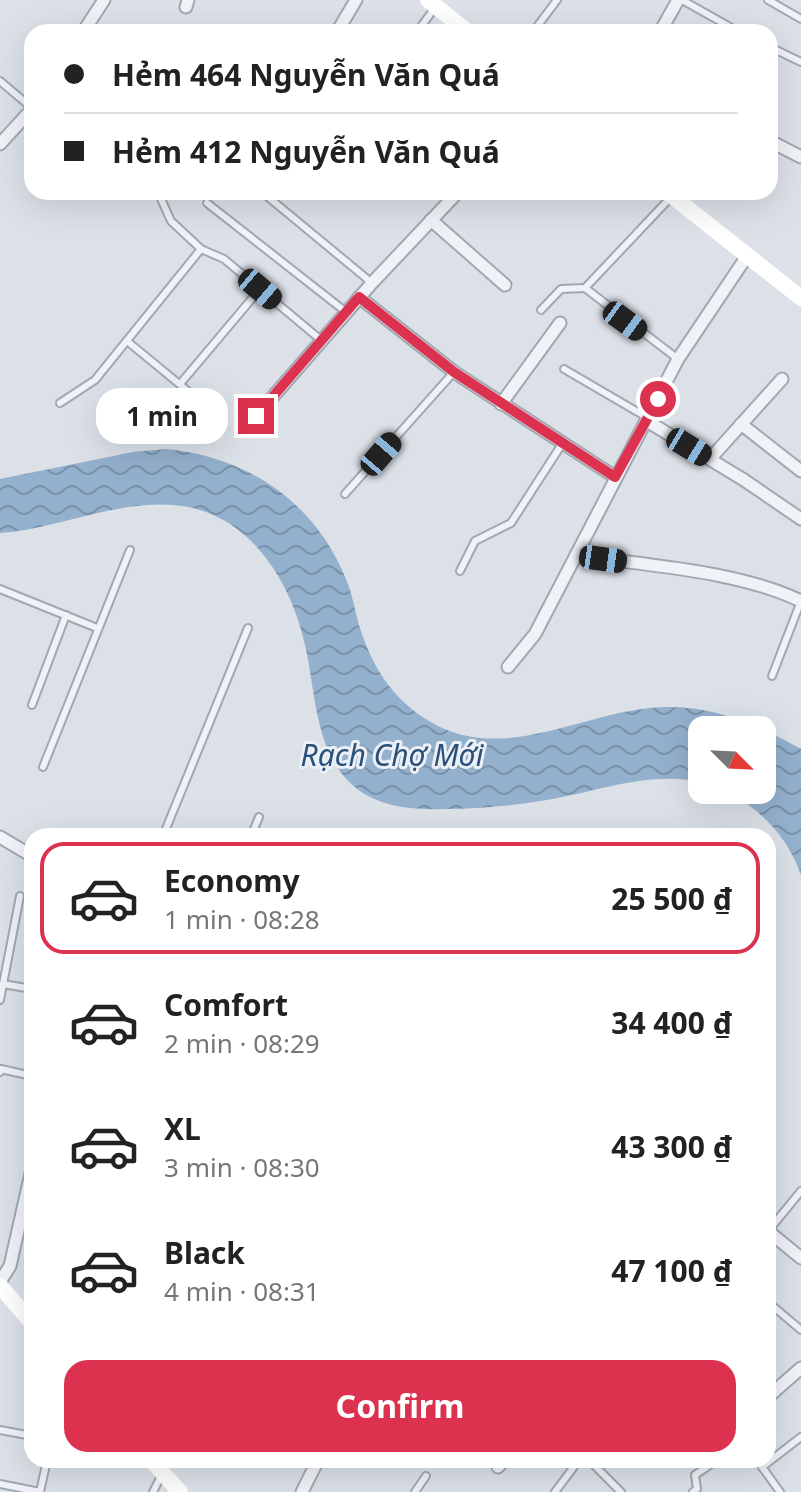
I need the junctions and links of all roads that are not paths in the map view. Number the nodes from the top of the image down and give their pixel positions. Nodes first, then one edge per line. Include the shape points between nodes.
1 (104, 0) edge
2 (356, 0) edge
3 (557, 0) edge
4 (680, 0) edge
5 (768, 0) edge
6 (432, 3) edge
7 (801, 19) edge
8 (88, 24) edge
9 (342, 24) edge
10 (421, 24) edge
11 (458, 24) edge
12 (539, 24) edge
13 (665, 24) edge
14 (724, 24) edge
15 (778, 51) edge
16 (801, 62) edge
17 (0, 81) edge
18 (24, 102) edge
19 (24, 118) edge
20 (0, 144) edge
21 (778, 145) edge
22 (801, 157) edge
23 (162, 200) edge
24 (272, 200) edge
25 (450, 200) edge
26 (664, 200) edge
27 (677, 200) edge
28 (207, 203) dead end
29 (431, 220) junction
30 (201, 249) junction
31 (747, 256) junction
32 (372, 283) junction
33 (505, 285) dead end
34 (585, 288) junction
35 (260, 289) junction
36 (359, 297) junction
37 (801, 298) edge
38 (541, 310) dead end
39 (346, 312) junction
40 (560, 323) dead end
41 (321, 340) junction
42 (127, 341) junction
43 (678, 359) junction
44 (564, 369) dead end
45 (454, 372) junction
46 (782, 379) dead end
47 (180, 384) junction
48 (189, 392) dead end
49 (60, 403) dead end
50 (501, 404) junction
51 (256, 416) dead end
52 (648, 420) junction
53 (741, 424) junction
54 (562, 444) junction
55 (710, 459) junction
56 (801, 471) edge
57 (615, 477) junction
58 (345, 494) dead end
59 (801, 519) edge
60 (130, 550) dead end
61 (576, 555) junction
62 (460, 571) dead end
63 (0, 589) edge
64 (801, 601) edge
65 (66, 615) junction
66 (97, 628) junction
67 (248, 628) dead end
68 (508, 667) dead end
69 (772, 676) dead end
70 (32, 705) dead end
71 (43, 767) dead end
72 (259, 817) dead end
73 (166, 828) edge
74 (254, 828) edge
75 (0, 837) edge
76 (24, 851) edge
77 (20, 896) dead end
78 (3, 984) junction
79 (24, 988) edge
80 (0, 1000) edge
81 (0, 1072) edge
82 (24, 1074) edge
83 (801, 1191) edge
84 (24, 1204) edge
85 (776, 1221) edge
86 (776, 1238) edge
87 (801, 1258) edge
88 (0, 1284) edge
89 (776, 1309) edge
90 (24, 1313) edge
91 (801, 1330) edge
92 (801, 1368) edge
93 (776, 1390) edge
94 (0, 1430) edge
95 (24, 1434) edge
96 (801, 1437) edge
97 (776, 1456) edge
98 (45, 1468) edge
99 (157, 1468) edge
100 (159, 1468) edge
101 (314, 1468) edge
102 (573, 1468) edge
103 (597, 1468) edge
104 (705, 1468) edge
105 (763, 1468) edge
106 (426, 1476) dead end
107 (0, 1484) edge
108 (40, 1492) edge
109 (153, 1492) edge
110 (180, 1492) edge
111 (302, 1492) edge
112 (415, 1492) edge
113 (555, 1492) edge
114 (621, 1492) edge
115 (693, 1492) edge
116 (780, 1492) edge

1 - 8 street
2 - 9 street
3 - 12 lane
4 - 13 street
4 - 14 lane
5 - 7 lane
6 - 10 lane
6 - 11 main road
15 - 16 lane
17 - 18 lane
19 - 20 street
21 - 22 street
23 - 30 lane via 171,221
24 - 32 lane
25 - 29 street
26 - 34 lane
27 - 31 main road
28 - 39 lane
29 - 32 street
29 - 33 street
30 - 35 lane via 224,259
30 - 42 lane
31 - 37 main road
31 - 43 street
32 - 36 street
34 - 38 lane via 561,289
34 - 43 lane
35 - 41 lane
35 - 47 lane
36 - 39 street
36 - 45 street
39 - 41 street
40 - 50 street
41 - 51 street
42 - 47 lane
42 - 49 lane via 95,380
43 - 52 street
44 - 52 lane
45 - 50 street
45 - 58 lane
46 - 53 street
47 - 48 lane
50 - 54 street
52 - 55 street
52 - 57 street
53 - 55 street
53 - 56 street
54 - 57 street
54 - 62 lane via 511,523 475,541
55 - 59 street
57 - 61 street
60 - 66 lane
61 - 64 street via 738,579
61 - 68 street via 535,634
63 - 65 lane
64 - 69 lane
65 - 66 lane
65 - 70 lane
66 - 71 lane
67 - 73 lane
72 - 74 lane
75 - 76 street
77 - 78 lane
78 - 79 lane
78 - 80 lane
81 - 82 lane
83 - 85 lane
84 - 88 street via 10,1266
86 - 87 street
88 - 90 main road
89 - 91 lane
92 - 93 street
94 - 95 lane
96 - 97 lane
98 - 108 lane
99 - 109 lane
100 - 110 main road
101 - 111 street
102 - 113 lane
103 - 114 lane
104 - 115 lane via 695,1475
105 - 116 lane
106 - 112 lane
107 - 108 lane

